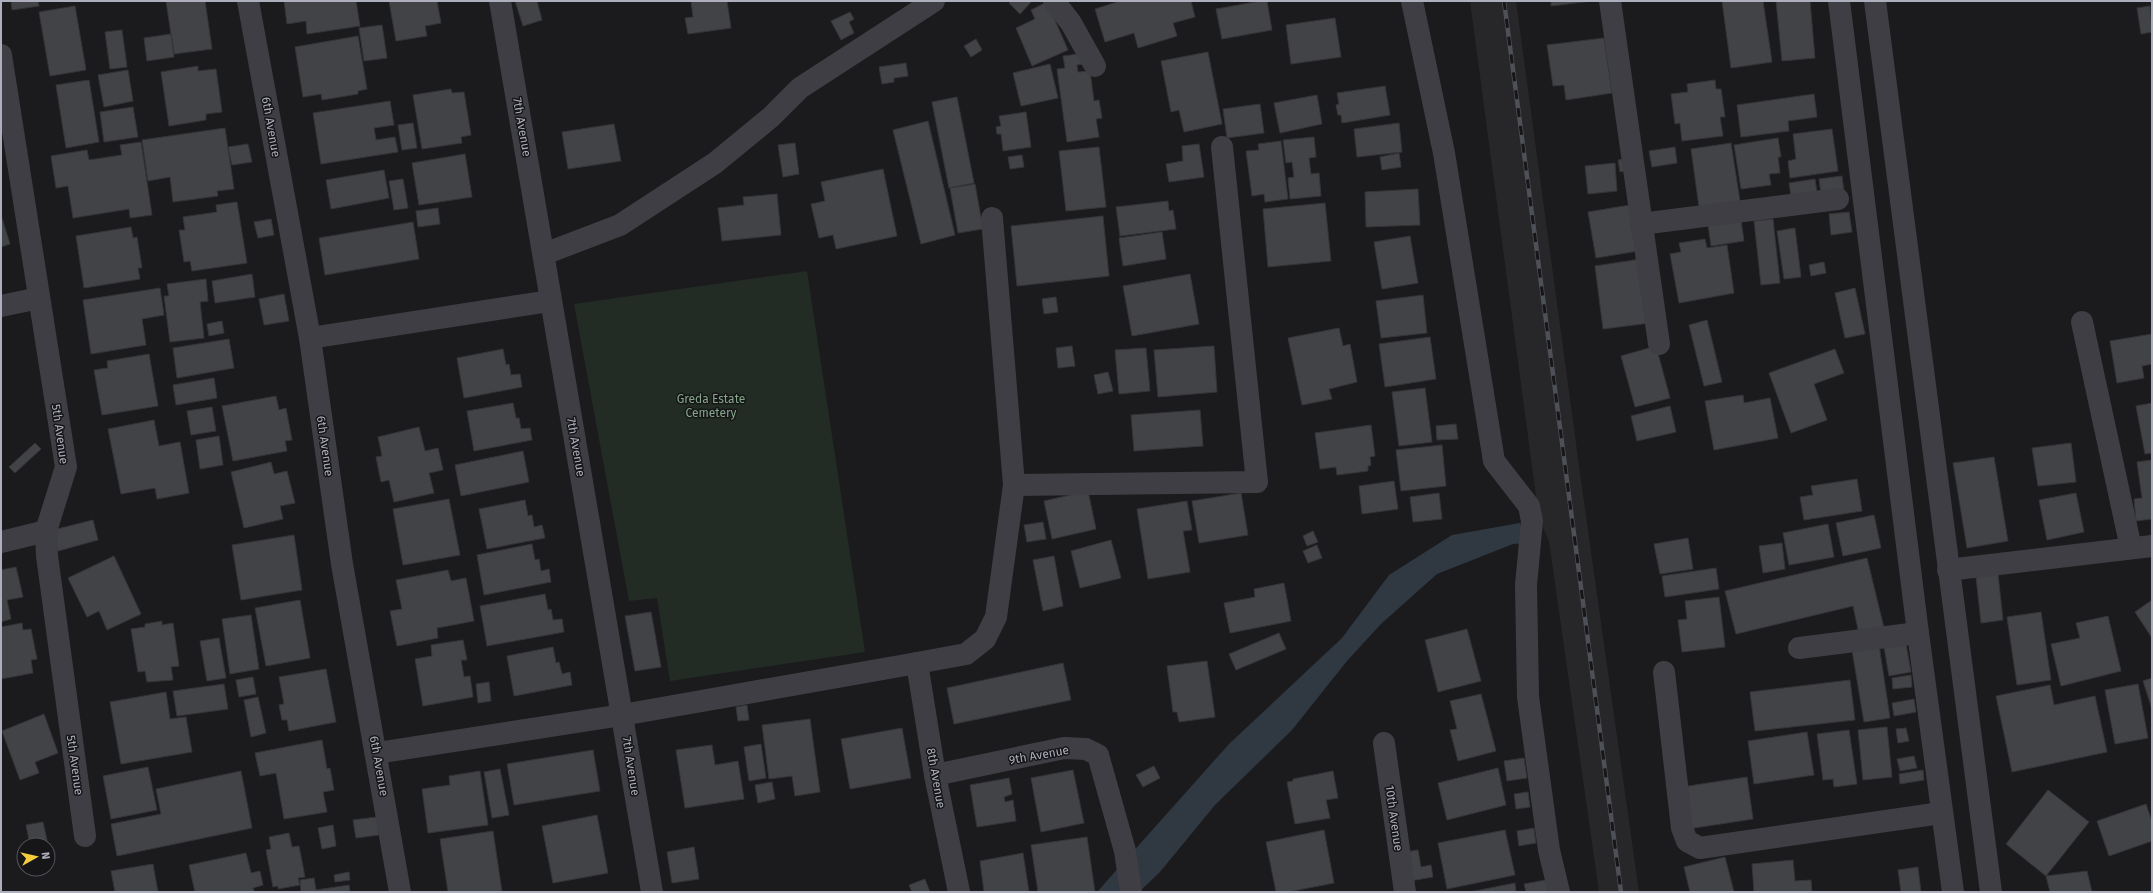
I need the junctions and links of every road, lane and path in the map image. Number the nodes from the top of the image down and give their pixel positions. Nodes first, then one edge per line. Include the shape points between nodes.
1 (248, 1) edge
2 (500, 1) edge
3 (934, 1) edge
4 (1054, 1) edge
5 (1412, 1) edge
6 (1610, 1) edge
7 (1839, 1) edge
8 (1875, 1) edge
9 (1, 55) edge
10 (1095, 66) dead end
11 (3, 76) edge
12 (1222, 147) dead end
13 (1838, 200) dead end
14 (992, 218) dead end
15 (1641, 224) junction
16 (544, 254) junction
17 (39, 298) junction
18 (550, 301) junction
19 (1, 306) edge
20 (2082, 322) dead end
21 (310, 338) junction
22 (1659, 344) dead end
23 (1014, 485) junction
24 (46, 531) junction
25 (1, 542) edge
26 (2142, 547) edge
27 (1948, 570) junction
28 (1918, 633) junction
29 (1798, 648) dead end
30 (917, 663) junction
31 (1664, 672) dead end
32 (622, 715) junction
33 (1384, 743) dead end
34 (377, 753) junction
35 (935, 775) junction
36 (1941, 813) junction
37 (85, 836) dead end
38 (400, 892) edge
39 (652, 892) edge
40 (959, 892) edge
41 (1131, 892) edge
42 (1405, 892) edge
43 (1559, 892) edge
44 (1953, 892) edge
45 (1991, 892) edge

1 - 21 street, 6th Avenue
2 - 16 street, 7th Avenue
3 - 16 street via 800,88 771,117 715,163 620,225
4 - 10 street via 1071,23
5 - 43 street via 1444,153 1494,461 1529,506 1532,522 1526,586 1528,697 1549,850
6 - 15 street
7 - 28 street
8 - 27 street
9 - 11 street, 5th Avenue
11 - 17 street, 5th Avenue
12 - 23 street via 1257,482
13 - 15 street
14 - 23 street
15 - 22 street
16 - 18 street, 7th Avenue
17 - 19 street
17 - 24 street, 5th Avenue via 66,467
18 - 21 street
18 - 32 street, 7th Avenue
20 - 26 street
21 - 34 street, 6th Avenue via 342,564
23 - 30 street via 996,617 988,633 966,654
24 - 25 street
24 - 37 street, 5th Avenue via 47,556
26 - 27 street
27 - 45 street
28 - 29 street
28 - 36 street
30 - 32 street
30 - 35 street, 8th Avenue
31 - 36 street via 1682,828 1687,840 1700,848
32 - 34 street
32 - 39 street, 7th Avenue
33 - 42 street, 10th Avenue
34 - 38 street, 6th Avenue
35 - 40 street, 8th Avenue
35 - 41 street, 9th Avenue via 1064,748 1086,749 1098,755 1125,851
36 - 44 street

